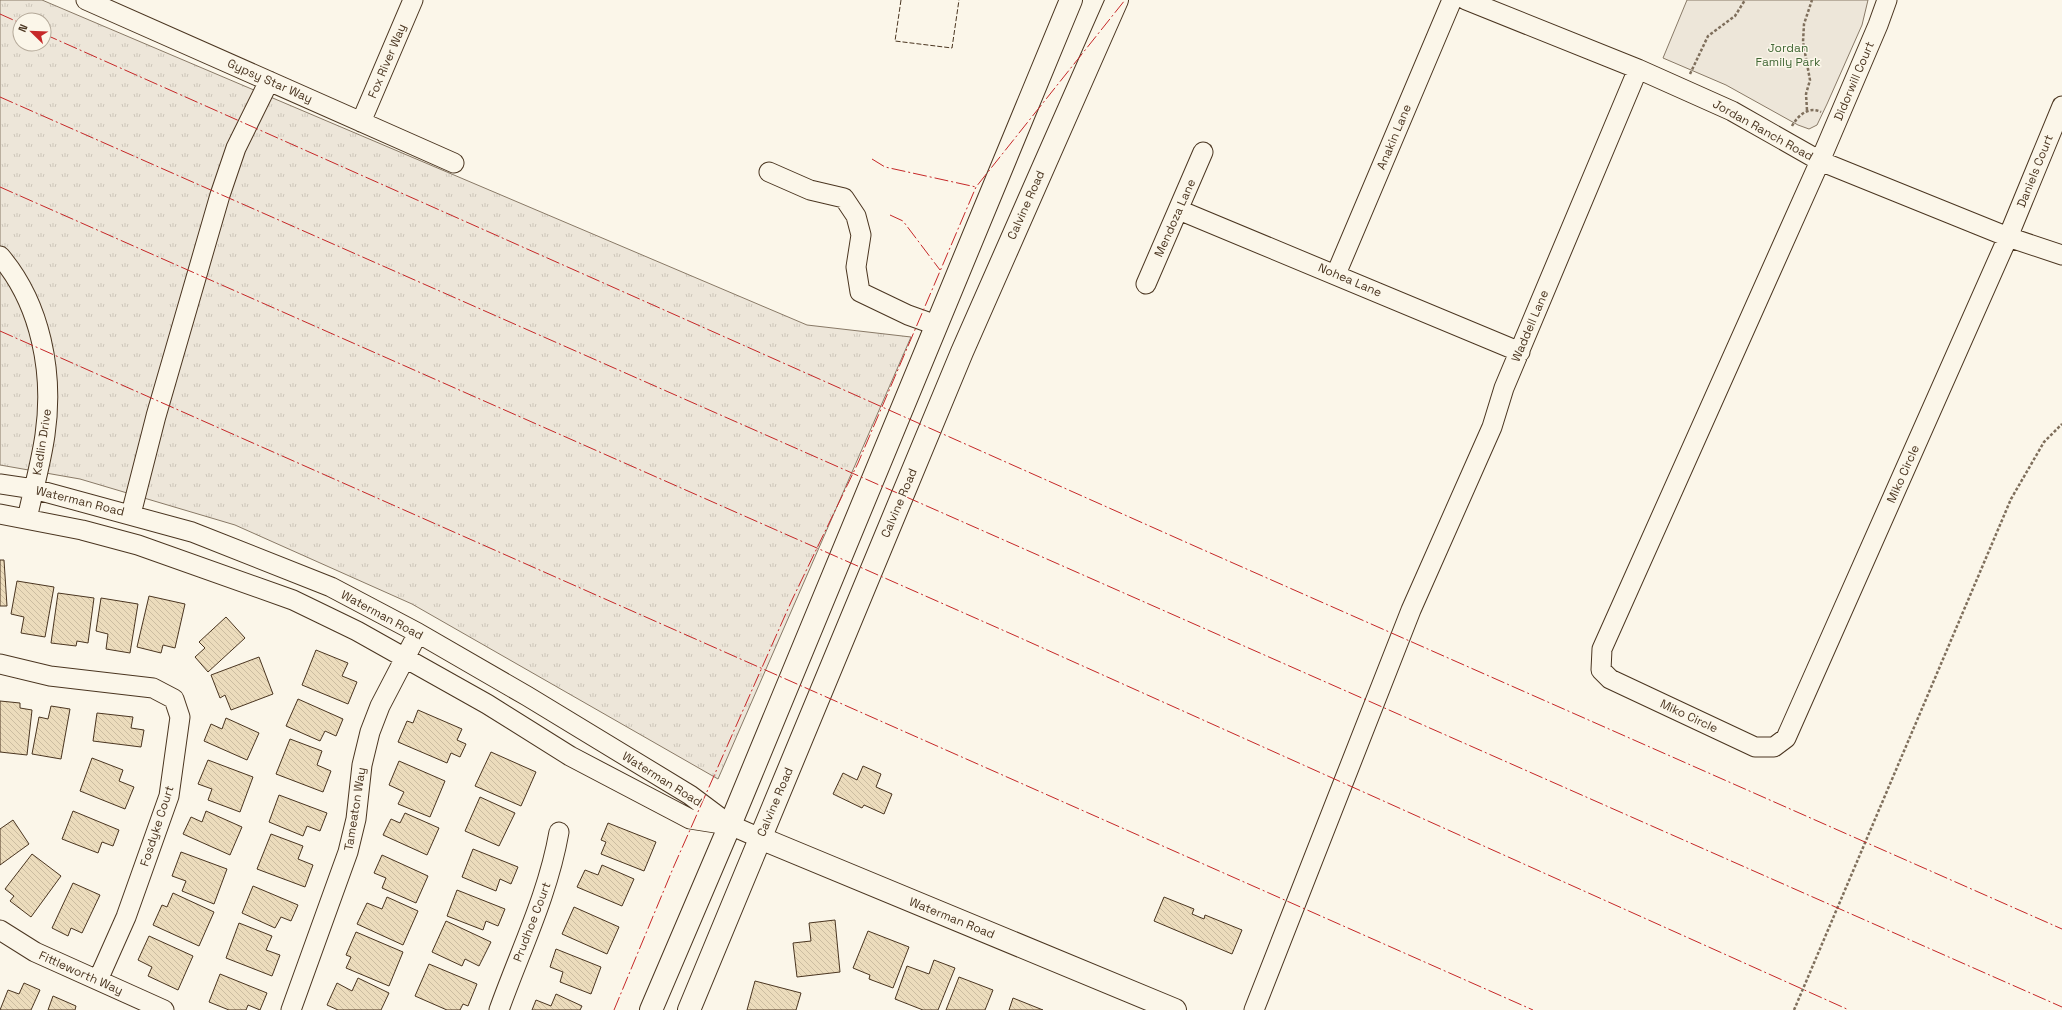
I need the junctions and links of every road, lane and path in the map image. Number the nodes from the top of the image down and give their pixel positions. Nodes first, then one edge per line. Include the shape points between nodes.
1 (86, 0) edge
2 (413, 0) edge
3 (1071, 0) edge
4 (1117, 0) edge
5 (1452, 0) edge
6 (1466, 0) edge
7 (1745, 0) edge
8 (1812, 0) edge
9 (1886, 0) edge
10 (1638, 69) junction
11 (269, 81) junction
12 (1684, 89) junction
13 (2062, 106) edge
14 (1807, 110) junction
15 (1838, 119) junction
16 (361, 122) junction
17 (1785, 141) junction
18 (1203, 152) dead end
19 (1820, 161) junction
20 (454, 163) dead end
21 (768, 172) dead end
22 (1179, 210) junction
23 (2008, 237) junction
24 (2062, 255) edge
25 (0, 256) edge
26 (1336, 274) junction
27 (1146, 284) dead end
28 (936, 325) junction
29 (1520, 352) junction
30 (2062, 424) edge
31 (0, 484) edge
32 (34, 489) junction
33 (0, 514) edge
34 (131, 514) junction
35 (27, 519) junction
36 (418, 633) junction
37 (405, 658) junction
38 (0, 664) edge
39 (730, 825) junction
40 (559, 832) dead end
41 (760, 838) junction
42 (0, 930) edge
43 (98, 980) junction
44 (164, 1010) edge
45 (291, 1010) edge
46 (499, 1010) edge
47 (651, 1010) edge
48 (689, 1010) edge
49 (1175, 1010) edge
50 (1254, 1010) edge
51 (1794, 1010) edge

1 - 11 street, Gypsy Star Way
2 - 16 street, Fox River Way
3 - 28 main road
4 - 41 main road, Calvine Road via 962,352
5 - 26 street, Anakin Lane
6 - 10 street, Jordan Ranch Road
7 - 12 path via 1735,16 1708,36
8 - 14 path via 1804,24 1803,42 1810,80 1806,94
9 - 15 street, Didorwill Court
10 - 12 street, Jordan Ranch Road
10 - 29 street, Waddell Lane
11 - 16 street, Gypsy Star Way
11 - 34 street via 236,148 220,195 156,416
12 - 17 street, Jordan Ranch Road via 1732,111
13 - 23 street, Daniels Court
14 - 15 path via 1816,110
14 - 17 path via 1796,119
15 - 19 street, Didorwill Court
16 - 20 street, Gypsy Star Way
17 - 19 street, Jordan Ranch Road
18 - 22 street, Mendoza Lane
19 - 23 street, Jordan Ranch Road
19 - 23 street, Miko Circle via 1602,649 1601,670 1610,679 1756,747 1774,747 1786,738
21 - 28 street via 810,190 844,198 856,216 861,235 856,267 860,292
22 - 26 street, Nohea Lane
22 - 27 street, Mendoza Lane
23 - 24 street, Jordan Ranch Road
25 - 32 street, Kadlin Drive via 23,291 33,312 47,370 48,405 45,435
26 - 29 street, Nohea Lane
28 - 39 main road
29 - 50 street, Waddell Lane via 1504,388 1492,427 1411,610
30 - 51 path via 2044,442 2011,499
31 - 32 street, Waterman Road
32 - 34 street, Waterman Road
32 - 35 street, Kadlin Drive
33 - 35 street, Waterman Road
34 - 36 street, Waterman Road via 192,532 331,587
35 - 37 street, Waterman Road via 138,545 220,573 293,600
36 - 37 street, Tameaton Way
36 - 39 street, Waterman Road via 684,791
37 - 39 street, Waterman Road via 487,704 570,756 690,819
37 - 45 street, Tameaton Way via 380,706 370,732 362,764 356,819 348,852
38 - 43 street, Fosdyke Court via 50,676 153,688 174,699 180,717 169,796 126,917
39 - 41 street, Waterman Road
39 - 47 main road
40 - 46 street, Prudhoe Court via 544,896
41 - 48 main road, Calvine Road
41 - 49 main road, Waterman Road
42 - 43 street, Fittleworth Way via 35,952
43 - 44 street, Fittleworth Way

